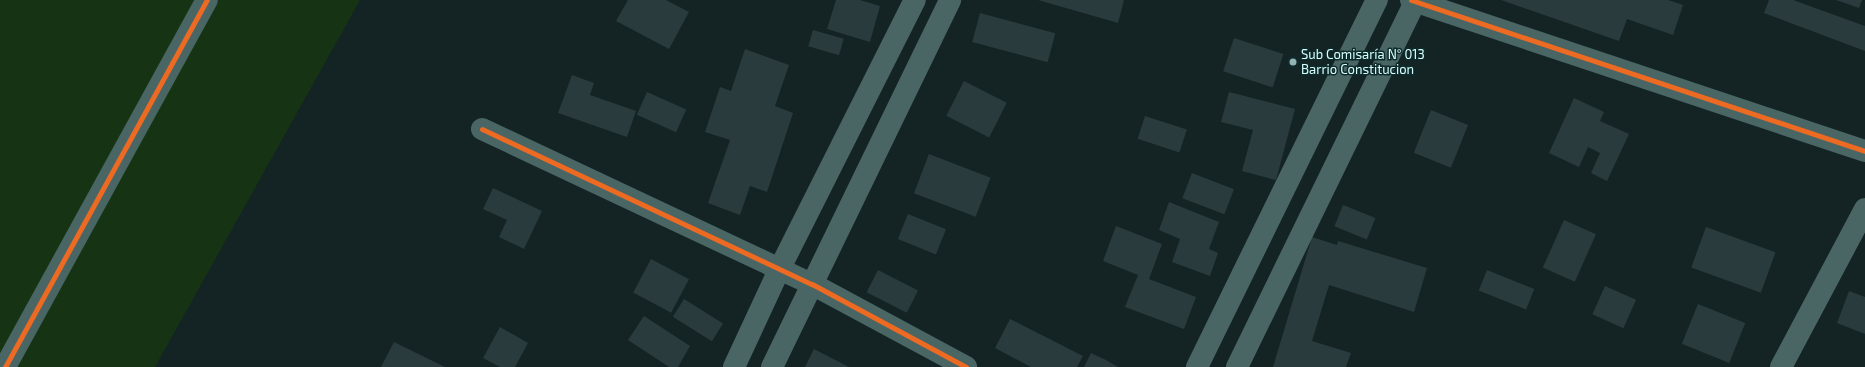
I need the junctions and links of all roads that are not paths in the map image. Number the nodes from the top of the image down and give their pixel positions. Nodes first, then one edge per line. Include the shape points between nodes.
1 (207, 0) edge
2 (915, 0) edge
3 (950, 0) edge
4 (1377, 0) edge
5 (1414, 1) edge
6 (482, 129) dead end
7 (1865, 151) edge
8 (1865, 209) edge
9 (779, 270) junction
10 (812, 284) junction
11 (5, 367) edge
12 (734, 367) edge
13 (772, 367) edge
14 (966, 367) edge
15 (1197, 367) edge
16 (1237, 367) edge
17 (1781, 367) edge

1 - 11 street
2 - 9 street
3 - 10 street
4 - 15 street
5 - 7 street
5 - 16 street
6 - 9 street
8 - 17 street
9 - 10 street
9 - 12 street
10 - 13 street
10 - 14 street

